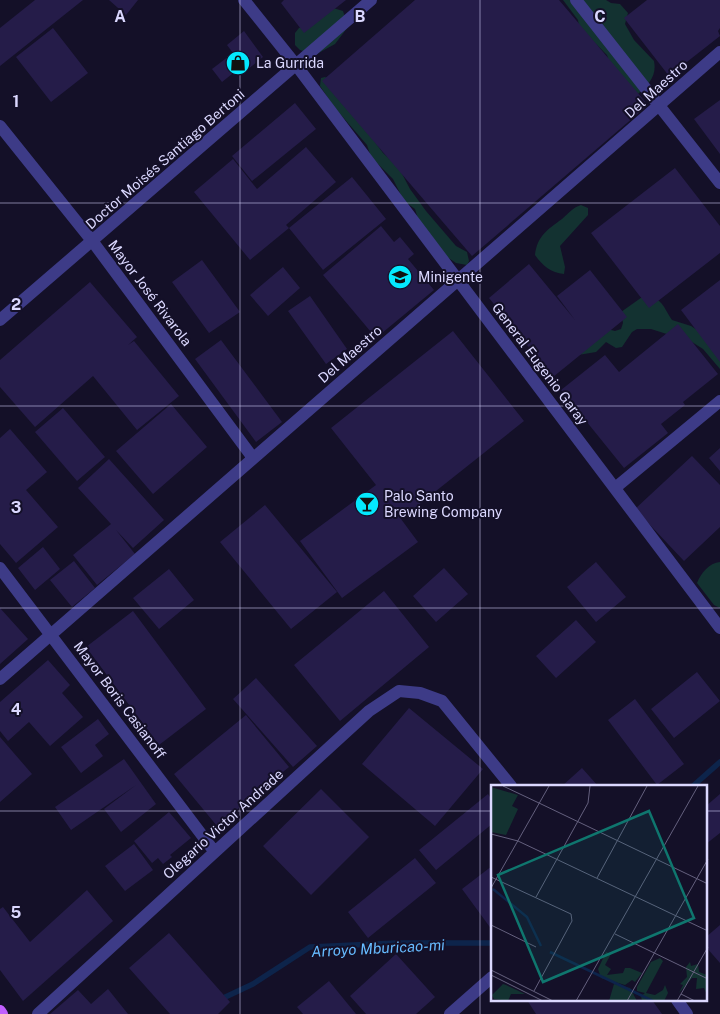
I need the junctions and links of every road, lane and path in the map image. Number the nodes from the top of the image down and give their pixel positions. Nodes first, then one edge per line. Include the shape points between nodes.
1 (244, 0) edge
2 (371, 0) edge
3 (576, 0) edge
4 (720, 52) edge
5 (296, 65) junction
6 (659, 107) junction
7 (0, 126) edge
8 (720, 183) edge
9 (93, 242) junction
10 (457, 281) junction
11 (0, 320) edge
12 (720, 401) edge
13 (253, 458) junction
14 (615, 488) junction
15 (0, 568) edge
16 (720, 628) edge
17 (51, 632) junction
18 (0, 679) edge
19 (510, 785) edge
20 (214, 851) junction
21 (491, 977) edge
22 (679, 1002) edge
23 (0, 1011) edge
24 (452, 1013) edge
25 (2, 1014) edge
26 (38, 1014) edge
27 (688, 1014) edge

1 - 5 street, General Eugenio Garay
2 - 5 street, Doctor Moisés Santiago Bertoni
3 - 6 street
4 - 6 street, Del Maestro
5 - 9 street, Doctor Moisés Santiago Bertoni
5 - 10 street, General Eugenio Garay
6 - 8 street
6 - 10 street, Del Maestro
7 - 9 street, Mayor José Rivarola
9 - 11 street, Doctor Moisés Santiago Bertoni
9 - 13 street, Mayor José Rivarola
10 - 13 street, Del Maestro
10 - 14 street, General Eugenio Garay
12 - 14 street
13 - 17 street, Del Maestro
14 - 16 street, General Eugenio Garay
15 - 17 street, Mayor Boris Casianoff
17 - 18 street, Del Maestro
17 - 20 street, Mayor Boris Casianoff
19 - 20 street, Olegario Victor Andrade via 442,701 420,693 399,691 369,711
20 - 26 street, Olegario Victor Andrade
21 - 24 street
22 - 27 street
23 - 25 main road

